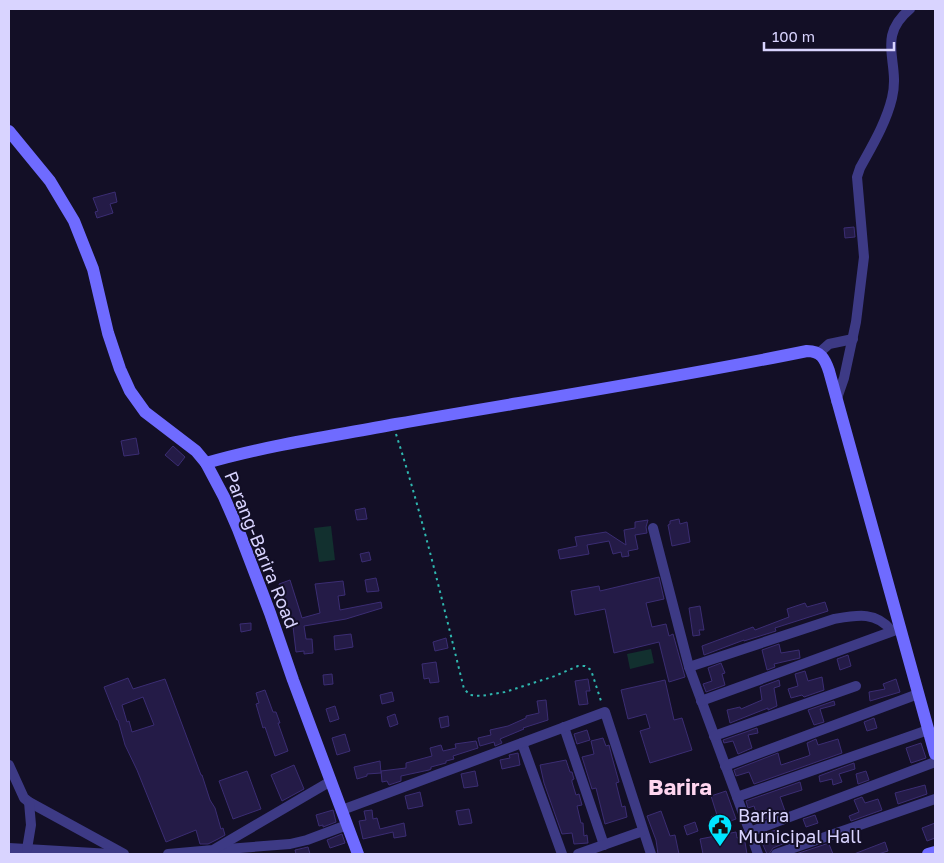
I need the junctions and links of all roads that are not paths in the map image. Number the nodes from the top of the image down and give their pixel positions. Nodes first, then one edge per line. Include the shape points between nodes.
1 (910, 9) edge
2 (9, 131) edge
3 (853, 339) junction
4 (819, 353) junction
5 (836, 401) junction
6 (206, 463) junction
7 (654, 528) dead end
8 (896, 630) junction
9 (689, 668) junction
10 (856, 686) dead end
11 (918, 694) junction
12 (701, 701) junction
13 (564, 727) junction
14 (928, 730) junction
15 (714, 736) junction
16 (522, 743) junction
17 (935, 754) edge
18 (935, 762) edge
19 (9, 765) edge
20 (725, 766) junction
21 (331, 781) junction
22 (737, 797) junction
23 (935, 799) edge
24 (29, 802) junction
25 (342, 810) junction
26 (347, 825) junction
27 (644, 831) junction
28 (750, 832) junction
29 (604, 844) junction
30 (9, 848) edge
31 (26, 849) junction
32 (213, 850) junction
33 (935, 852) edge
34 (111, 854) edge
35 (124, 854) edge
36 (168, 854) edge
37 (358, 854) edge
38 (562, 854) edge
39 (578, 854) edge
40 (651, 854) edge
41 (758, 854) edge
42 (776, 854) edge
43 (928, 854) edge

1 - 3 street via 895,23 892,32 892,101 857,177 864,257
2 - 6 street, Parang-Barira Road via 50,182 74,221 93,269 111,342 130,392 145,412 185,441
3 - 4 street via 829,344
3 - 5 street
4 - 5 street via 827,364
4 - 6 street via 807,351 393,425
5 - 8 street
6 - 21 street, Parang-Barira Road via 238,529
7 - 9 street
8 - 9 street via 872,616 834,619
8 - 11 street
8 - 12 street
9 - 12 street
10 - 15 street
11 - 14 street
11 - 20 street
12 - 15 street
13 - 16 street
13 - 27 street via 605,712
13 - 29 street
14 - 17 street
14 - 22 street
15 - 20 street
16 - 25 street
16 - 38 street
18 - 28 street
19 - 24 street
20 - 22 street
21 - 25 street, Parang-Barira Road
21 - 32 street
22 - 28 street
23 - 42 street
24 - 31 street via 31,825
24 - 35 street
25 - 26 street, Parang-Barira Road
26 - 32 street via 290,844
26 - 37 street, Parang-Barira Road
27 - 29 street
27 - 40 street
28 - 41 street
29 - 39 street
30 - 31 street
31 - 34 street
32 - 36 street
33 - 43 street

